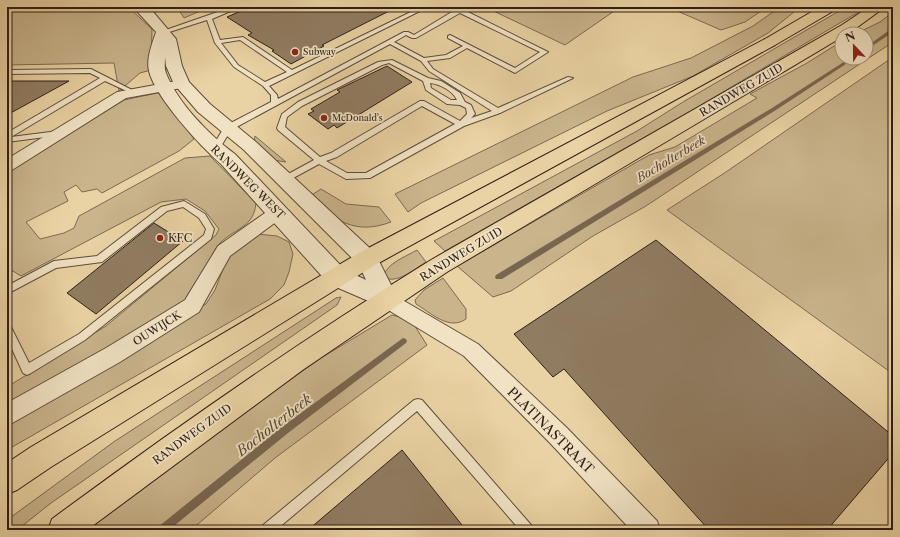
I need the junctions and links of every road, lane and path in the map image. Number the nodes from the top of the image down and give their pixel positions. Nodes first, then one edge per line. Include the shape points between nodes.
1 (140, 7) edge
2 (237, 7) edge
3 (425, 7) edge
4 (453, 7) edge
5 (830, 7) edge
6 (878, 7) edge
7 (460, 10) junction
8 (209, 18) junction
9 (163, 32) junction
10 (450, 37) dead end
11 (218, 42) junction
12 (390, 42) junction
13 (467, 46) junction
14 (423, 60) junction
15 (7, 72) edge
16 (291, 72) junction
17 (105, 78) junction
18 (570, 78) dead end
19 (426, 80) junction
20 (182, 84) junction
21 (265, 85) junction
22 (164, 86) junction
23 (133, 92) junction
24 (288, 97) junction
25 (462, 103) junction
26 (275, 104) junction
27 (300, 104) junction
28 (498, 111) junction
29 (461, 124) junction
30 (228, 128) junction
31 (60, 133) junction
32 (7, 136) edge
33 (7, 140) edge
34 (215, 149) junction
35 (319, 160) junction
36 (7, 166) edge
37 (284, 180) junction
38 (278, 212) junction
39 (367, 259) junction
40 (337, 278) junction
41 (7, 290) edge
42 (387, 299) junction
43 (7, 328) edge
44 (450, 337) joint
45 (7, 415) edge
46 (7, 480) edge
47 (64, 530) edge
48 (266, 530) edge
49 (528, 530) edge
50 (648, 530) edge

1 - 9 street
2 - 8 lane
3 - 16 lane
4 - 7 lane
5 - 39 main road via 770,42
6 - 42 main road, RANDWEG ZUID via 847,28 439,266
7 - 12 lane via 414,36 406,33
7 - 13 lane via 545,52 515,71
8 - 9 lane
8 - 11 lane
9 - 20 street via 169,39 174,66
9 - 22 street, RANDWEG WEST via 157,71
10 - 13 lane
11 - 16 lane via 242,38
11 - 21 lane via 236,66
12 - 14 lane
12 - 24 lane
13 - 14 lane via 448,57
14 - 28 lane via 431,70
15 - 17 lane via 91,71
16 - 21 lane
17 - 23 lane
17 - 32 lane
18 - 28 lane
19 - 25 lane via 439,82 458,94
19 - 25 lane via 428,89 449,102
19 - 27 lane via 390,61 380,63
20 - 22 street
20 - 30 street via 204,108
21 - 26 lane via 274,95
22 - 23 street
22 - 34 street, RANDWEG WEST via 186,117
23 - 31 street via 122,95
24 - 26 lane
24 - 27 lane
25 - 29 lane via 469,107 470,114
26 - 30 lane
27 - 35 lane via 284,116 281,128
28 - 29 lane
29 - 35 lane via 367,176 346,176
29 - 35 lane via 422,103 334,155
30 - 34 lane
30 - 37 street
31 - 33 lane
31 - 36 street
34 - 38 street, RANDWEG WEST via 228,159
35 - 37 lane via 302,167
37 - 39 street
38 - 40 street, RANDWEG WEST
38 - 45 street, OUWIJCK via 224,251 192,306 113,355
39 - 40 main road
39 - 42 street
40 - 42 street, RANDWEG WEST
40 - 46 main road
41 - 43 lane via 54,265 99,259 164,209 184,204 202,216 210,229 208,237 82,337 27,370
42 - 44 street, RANDWEG WEST
42 - 47 main road, RANDWEG ZUID via 215,416
44 - 50 street, PLATINASTRAAT via 471,350 499,377
48 - 49 lane via 418,404

